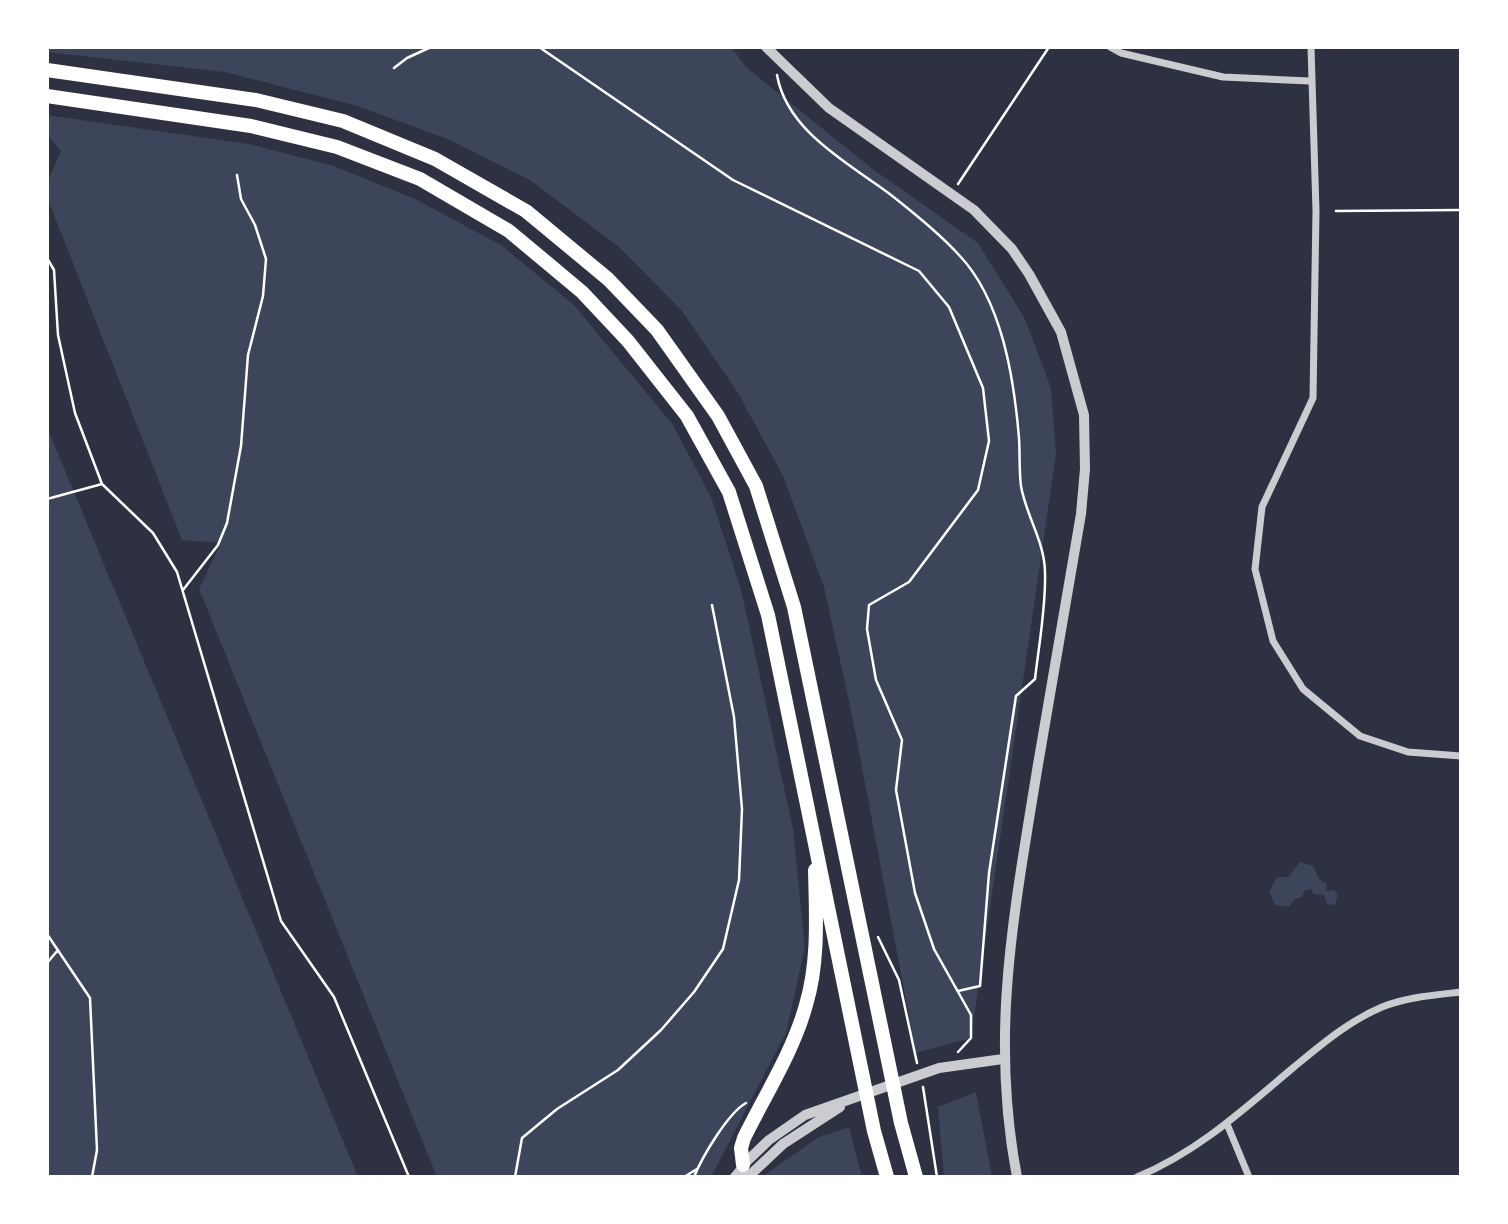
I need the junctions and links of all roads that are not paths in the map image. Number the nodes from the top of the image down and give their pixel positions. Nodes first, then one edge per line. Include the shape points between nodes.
1 (766, 47) edge
2 (1110, 47) edge
3 (1311, 47) edge
4 (47, 70) edge
5 (1309, 81) junction
6 (47, 96) edge
7 (1461, 757) edge
8 (814, 830) junction
9 (1461, 992) edge
10 (1003, 1059) junction
11 (1227, 1124) junction
12 (745, 1173) edge
13 (733, 1177) edge
14 (887, 1177) edge
15 (916, 1177) edge
16 (1017, 1177) edge
17 (1137, 1177) edge
18 (1249, 1177) edge

1 - 10 street via 829,107 974,210 1012,249 1061,332 1084,415 1081,514 1008,950
2 - 5 street via 1223,77
3 - 5 street
4 - 15 main road via 256,100 344,121 435,159 526,211 607,279 657,330 718,415 756,486 794,607
5 - 7 street via 1316,211 1313,398 1262,507 1255,569 1273,641 1311,697 1360,736 1408,752
6 - 8 main road via 251,126 337,147 420,179 509,231 582,292 687,416 729,492 768,615
8 - 12 main road via 817,917 812,980 801,1020 741,1148
8 - 14 main road
9 - 11 street via 1382,1007 1338,1031
10 - 12 street via 939,1068 799,1118 769,1140
10 - 16 street
11 - 17 street
11 - 18 street
12 - 13 street

